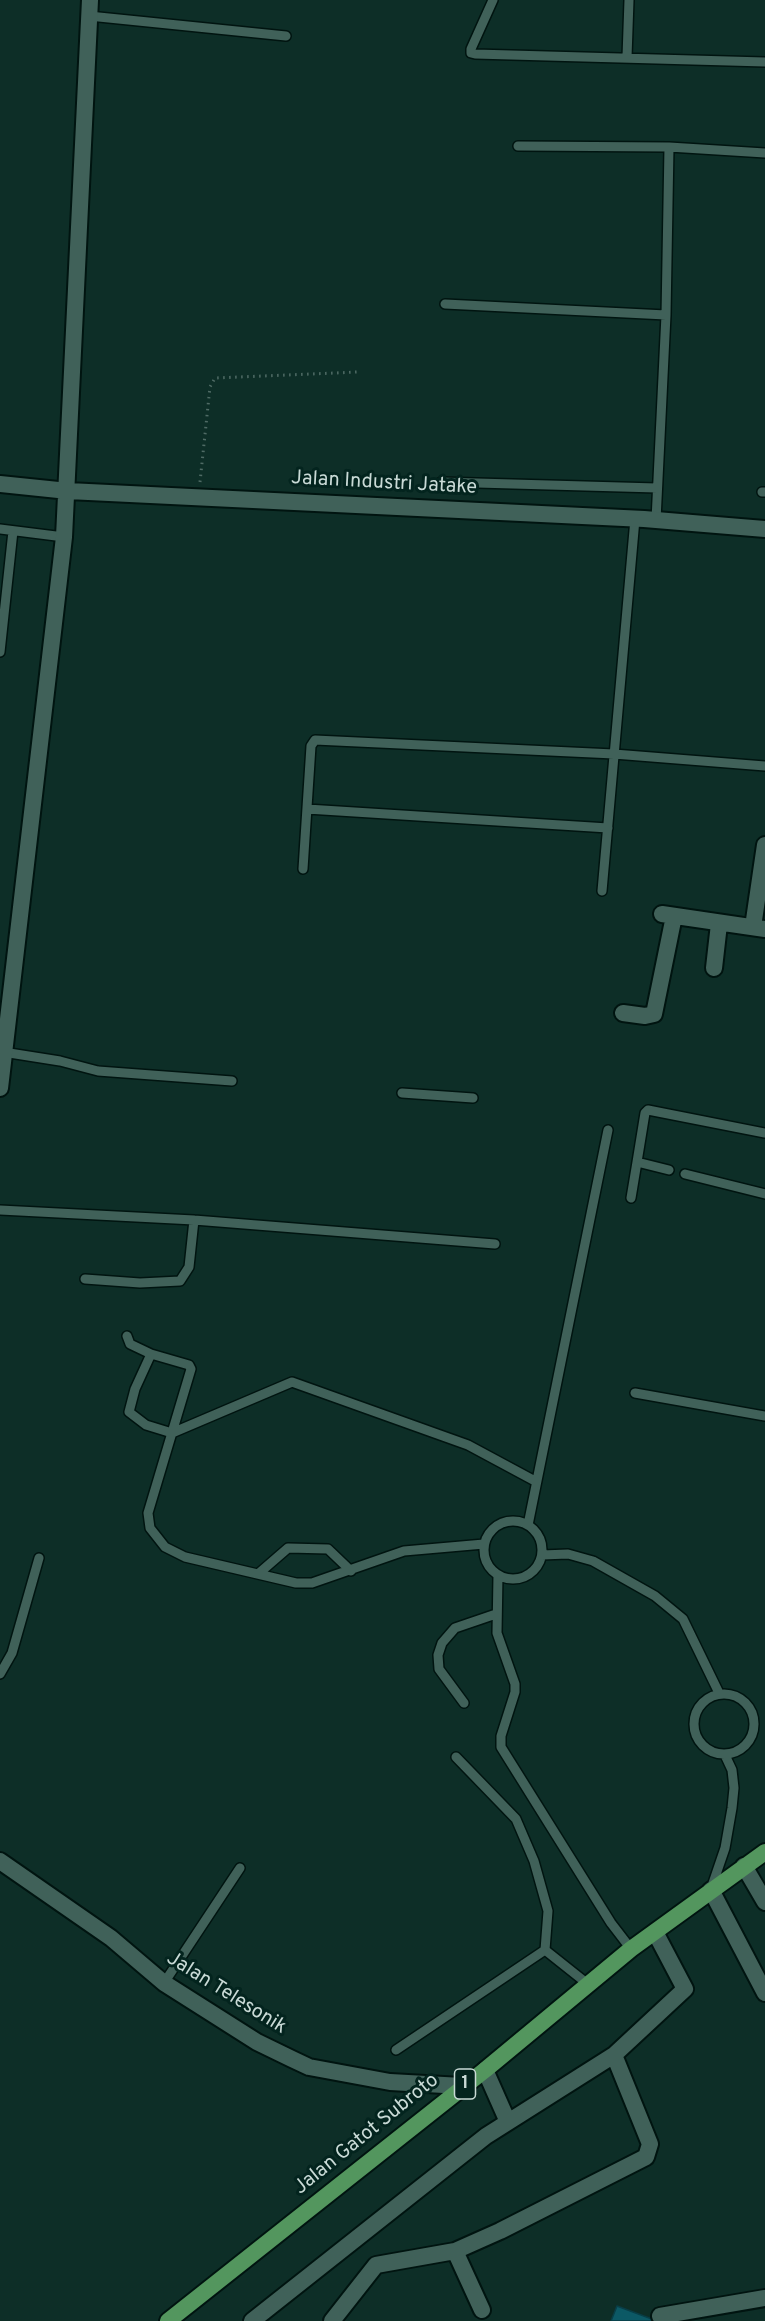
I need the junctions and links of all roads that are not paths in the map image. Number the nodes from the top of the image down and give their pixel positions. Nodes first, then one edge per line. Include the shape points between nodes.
1 (493, 0) edge
2 (629, 0) edge
3 (89, 8) edge
4 (286, 36) dead end
5 (627, 57) junction
6 (765, 62) edge
7 (518, 146) dead end
8 (669, 147) junction
9 (765, 153) edge
10 (445, 304) dead end
11 (666, 315) junction
12 (441, 482) dead end
13 (0, 484) edge
14 (657, 488) junction
15 (68, 491) junction
16 (635, 519) junction
17 (656, 520) junction
18 (0, 529) edge
19 (765, 529) edge
20 (13, 531) junction
21 (64, 537) junction
22 (0, 652) edge
23 (614, 754) junction
24 (765, 766) edge
25 (307, 809) junction
26 (608, 828) junction
27 (765, 845) edge
28 (303, 869) dead end
29 (602, 891) dead end
30 (719, 924) junction
31 (759, 928) edge
32 (714, 968) dead end
33 (623, 1012) dead end
34 (3, 1052) junction
35 (232, 1081) dead end
36 (0, 1088) edge
37 (402, 1093) dead end
38 (474, 1098) dead end
39 (608, 1130) dead end
40 (765, 1134) edge
41 (637, 1162) junction
42 (669, 1170) dead end
43 (685, 1174) dead end
44 (765, 1194) edge
45 (631, 1198) dead end
46 (0, 1210) edge
47 (194, 1220) junction
48 (495, 1244) dead end
49 (85, 1279) dead end
50 (127, 1336) dead end
51 (151, 1354) junction
52 (635, 1393) dead end
53 (765, 1416) edge
54 (172, 1434) junction
55 (536, 1481) junction
56 (528, 1525) junction
57 (484, 1544) junction
58 (542, 1555) junction
59 (39, 1558) dead end
60 (351, 1571) junction
61 (258, 1574) junction
62 (498, 1575) junction
63 (496, 1614) junction
64 (0, 1674) edge
65 (719, 1693) junction
66 (464, 1703) dead end
67 (725, 1755) junction
68 (456, 1757) dead end
69 (765, 1852) edge
70 (0, 1861) edge
71 (744, 1866) junction
72 (240, 1868) dead end
73 (711, 1890) junction
74 (765, 1902) edge
75 (655, 1932) junction
76 (631, 1949) junction
77 (545, 1950) junction
78 (164, 1983) junction
79 (589, 1985) junction
80 (765, 1993) edge
81 (396, 2050) dead end
82 (614, 2055) junction
83 (485, 2070) junction
84 (462, 2086) junction
85 (508, 2122) junction
86 (454, 2251) junction
87 (765, 2298) edge
88 (482, 2310) dead end
89 (660, 2316) dead end
90 (168, 2321) edge
91 (252, 2321) edge
92 (332, 2321) edge

1 - 5 lane via 471,53
2 - 5 lane
3 - 4 lane
3 - 15 street
5 - 6 lane
7 - 8 lane
8 - 9 lane
8 - 11 lane
10 - 11 lane
11 - 14 lane
12 - 14 lane
13 - 15 street, Jalan Industri Jatake
14 - 17 lane
15 - 16 street, Jalan Industri Jatake
15 - 21 street
16 - 17 street, Jalan Industri Jatake
16 - 23 lane
17 - 19 street, Jalan Industri Jatake
18 - 20 lane
20 - 21 lane
20 - 22 lane
21 - 34 street
23 - 24 lane
23 - 25 lane via 315,740 311,746
23 - 26 lane
25 - 26 lane
25 - 28 lane
26 - 29 lane
27 - 31 street
30 - 31 street
30 - 32 street
30 - 33 street via 668,915 654,1014
34 - 35 lane via 98,1071
34 - 36 street
37 - 38 lane
39 - 55 lane via 548,1440
40 - 41 lane via 648,1110
41 - 42 lane
41 - 45 lane
43 - 44 lane
46 - 47 lane
47 - 48 lane
47 - 49 lane via 189,1267 180,1281
50 - 51 lane via 130,1344
51 - 54 lane via 129,1412 146,1425
51 - 54 lane via 191,1367
52 - 53 lane
54 - 55 lane via 292,1382 468,1445
54 - 61 lane via 148,1513 150,1528 165,1547 185,1557
55 - 56 lane
56 - 57 lane via 510,1521 493,1528
56 - 58 lane via 537,1533
57 - 60 lane via 404,1551
57 - 62 lane via 484,1556
58 - 62 lane via 530,1574 508,1579
58 - 65 lane via 568,1554 593,1561 655,1596 683,1619
59 - 64 lane via 12,1653
60 - 61 lane via 312,1584
60 - 61 lane via 328,1550 288,1548
62 - 63 lane
63 - 66 lane via 454,1628 442,1643 439,1668
63 - 76 lane via 497,1633 515,1692 501,1747
65 - 67 lane via 705,1699 696,1712 693,1727 698,1741 710,1751
65 - 67 lane via 736,1695 749,1705 755,1721 753,1737 741,1750
67 - 73 lane via 733,1779 732,1808 725,1848
68 - 77 lane via 516,1819 534,1861 548,1911
69 - 71 highway, Jalan Gatot Subroto / 1
70 - 78 street, Jalan Telesonik via 111,1938
71 - 73 highway, Jalan Gatot Subroto / 1
71 - 74 street
72 - 78 lane
73 - 75 highway, Jalan Gatot Subroto / 1
73 - 80 street
75 - 76 highway, Jalan Gatot Subroto / 1
75 - 82 street via 685,1989
76 - 79 highway, Jalan Gatot Subroto / 1
77 - 79 lane
77 - 81 lane
78 - 84 street, Jalan Telesonik via 257,2042 309,2067 390,2082
79 - 83 highway, Jalan Gatot Subroto / 1
82 - 85 street
82 - 86 street via 650,2144 649,2154
83 - 84 highway, Jalan Gatot Subroto / 1
83 - 85 street
84 - 90 highway, Jalan Gatot Subroto / 1
85 - 91 street
86 - 88 street
86 - 92 street via 376,2265
87 - 89 street

